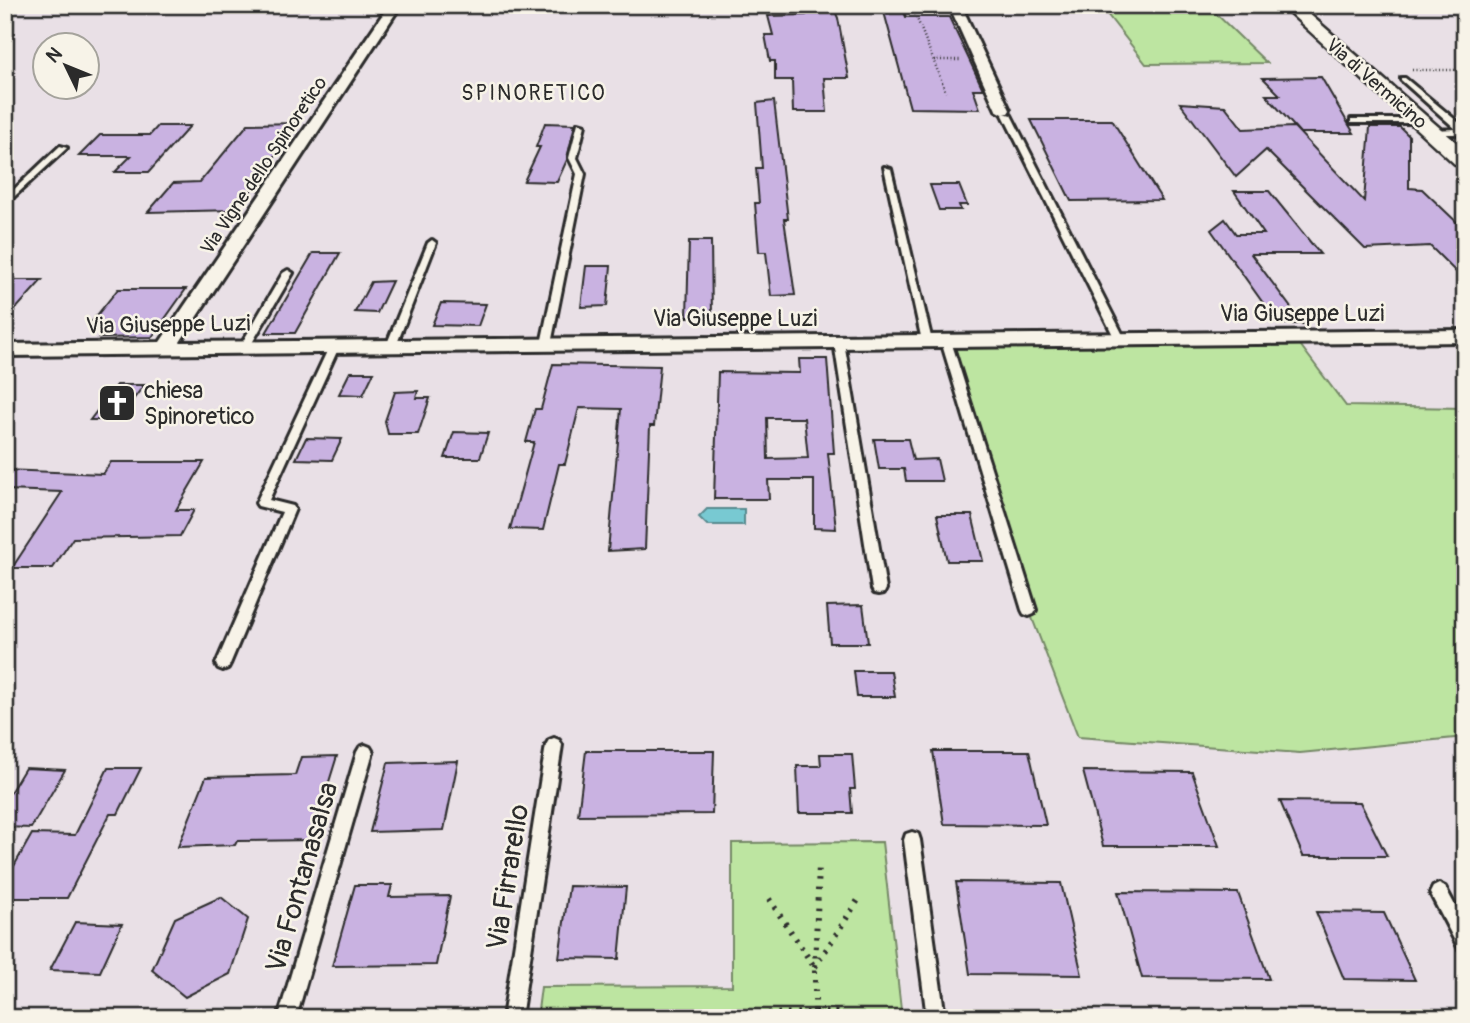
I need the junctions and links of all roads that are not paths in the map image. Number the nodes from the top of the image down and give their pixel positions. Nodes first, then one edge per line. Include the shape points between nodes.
1 (394, 5) edge
2 (1289, 5) edge
3 (956, 8) edge
4 (1403, 79) road end
5 (1005, 113) joint
6 (1354, 121) dead end
7 (581, 125) dead end
8 (1426, 127) junction
9 (63, 148) dead end
10 (1465, 161) edge
11 (887, 169) dead end
12 (5, 203) edge
13 (432, 243) dead end
14 (288, 273) dead end
15 (1465, 336) edge
16 (1120, 339) junction
17 (936, 341) junction
18 (839, 342) junction
19 (546, 344) junction
20 (391, 346) junction
21 (334, 347) junction
22 (166, 348) junction
23 (244, 348) junction
24 (5, 350) edge
25 (879, 589) dead end
26 (1029, 610) dead end
27 (223, 664) dead end
28 (554, 745) dead end
29 (365, 752) dead end
30 (912, 840) dead end
31 (1439, 893) dead end
32 (1465, 943) edge
33 (287, 1018) edge
34 (512, 1018) edge
35 (936, 1018) edge

1 - 22 street, Via Vigne dello Spinoretico
2 - 8 main road, Via di Vermicino
3 - 5 street
4 - 8 lane via 1461,129
5 - 16 lane
6 - 8 lane
7 - 19 lane via 573,158 581,174
8 - 10 main road, Via di Vermicino
9 - 12 lane
11 - 17 lane
13 - 20 lane
14 - 23 lane
15 - 16 street, Via Giuseppe Luzi
16 - 17 street, Via Giuseppe Luzi
17 - 18 street, Via Giuseppe Luzi
17 - 26 lane
18 - 19 street, Via Giuseppe Luzi
18 - 25 lane
19 - 20 street, Via Giuseppe Luzi
20 - 21 street, Via Giuseppe Luzi
21 - 23 street, Via Giuseppe Luzi
21 - 27 lane via 262,503 289,509
22 - 23 street, Via Giuseppe Luzi
22 - 24 street, Via Giuseppe Luzi
28 - 34 lane, Via Firrarello
29 - 33 lane, Via Fontanasalsa
30 - 35 lane
31 - 32 lane

